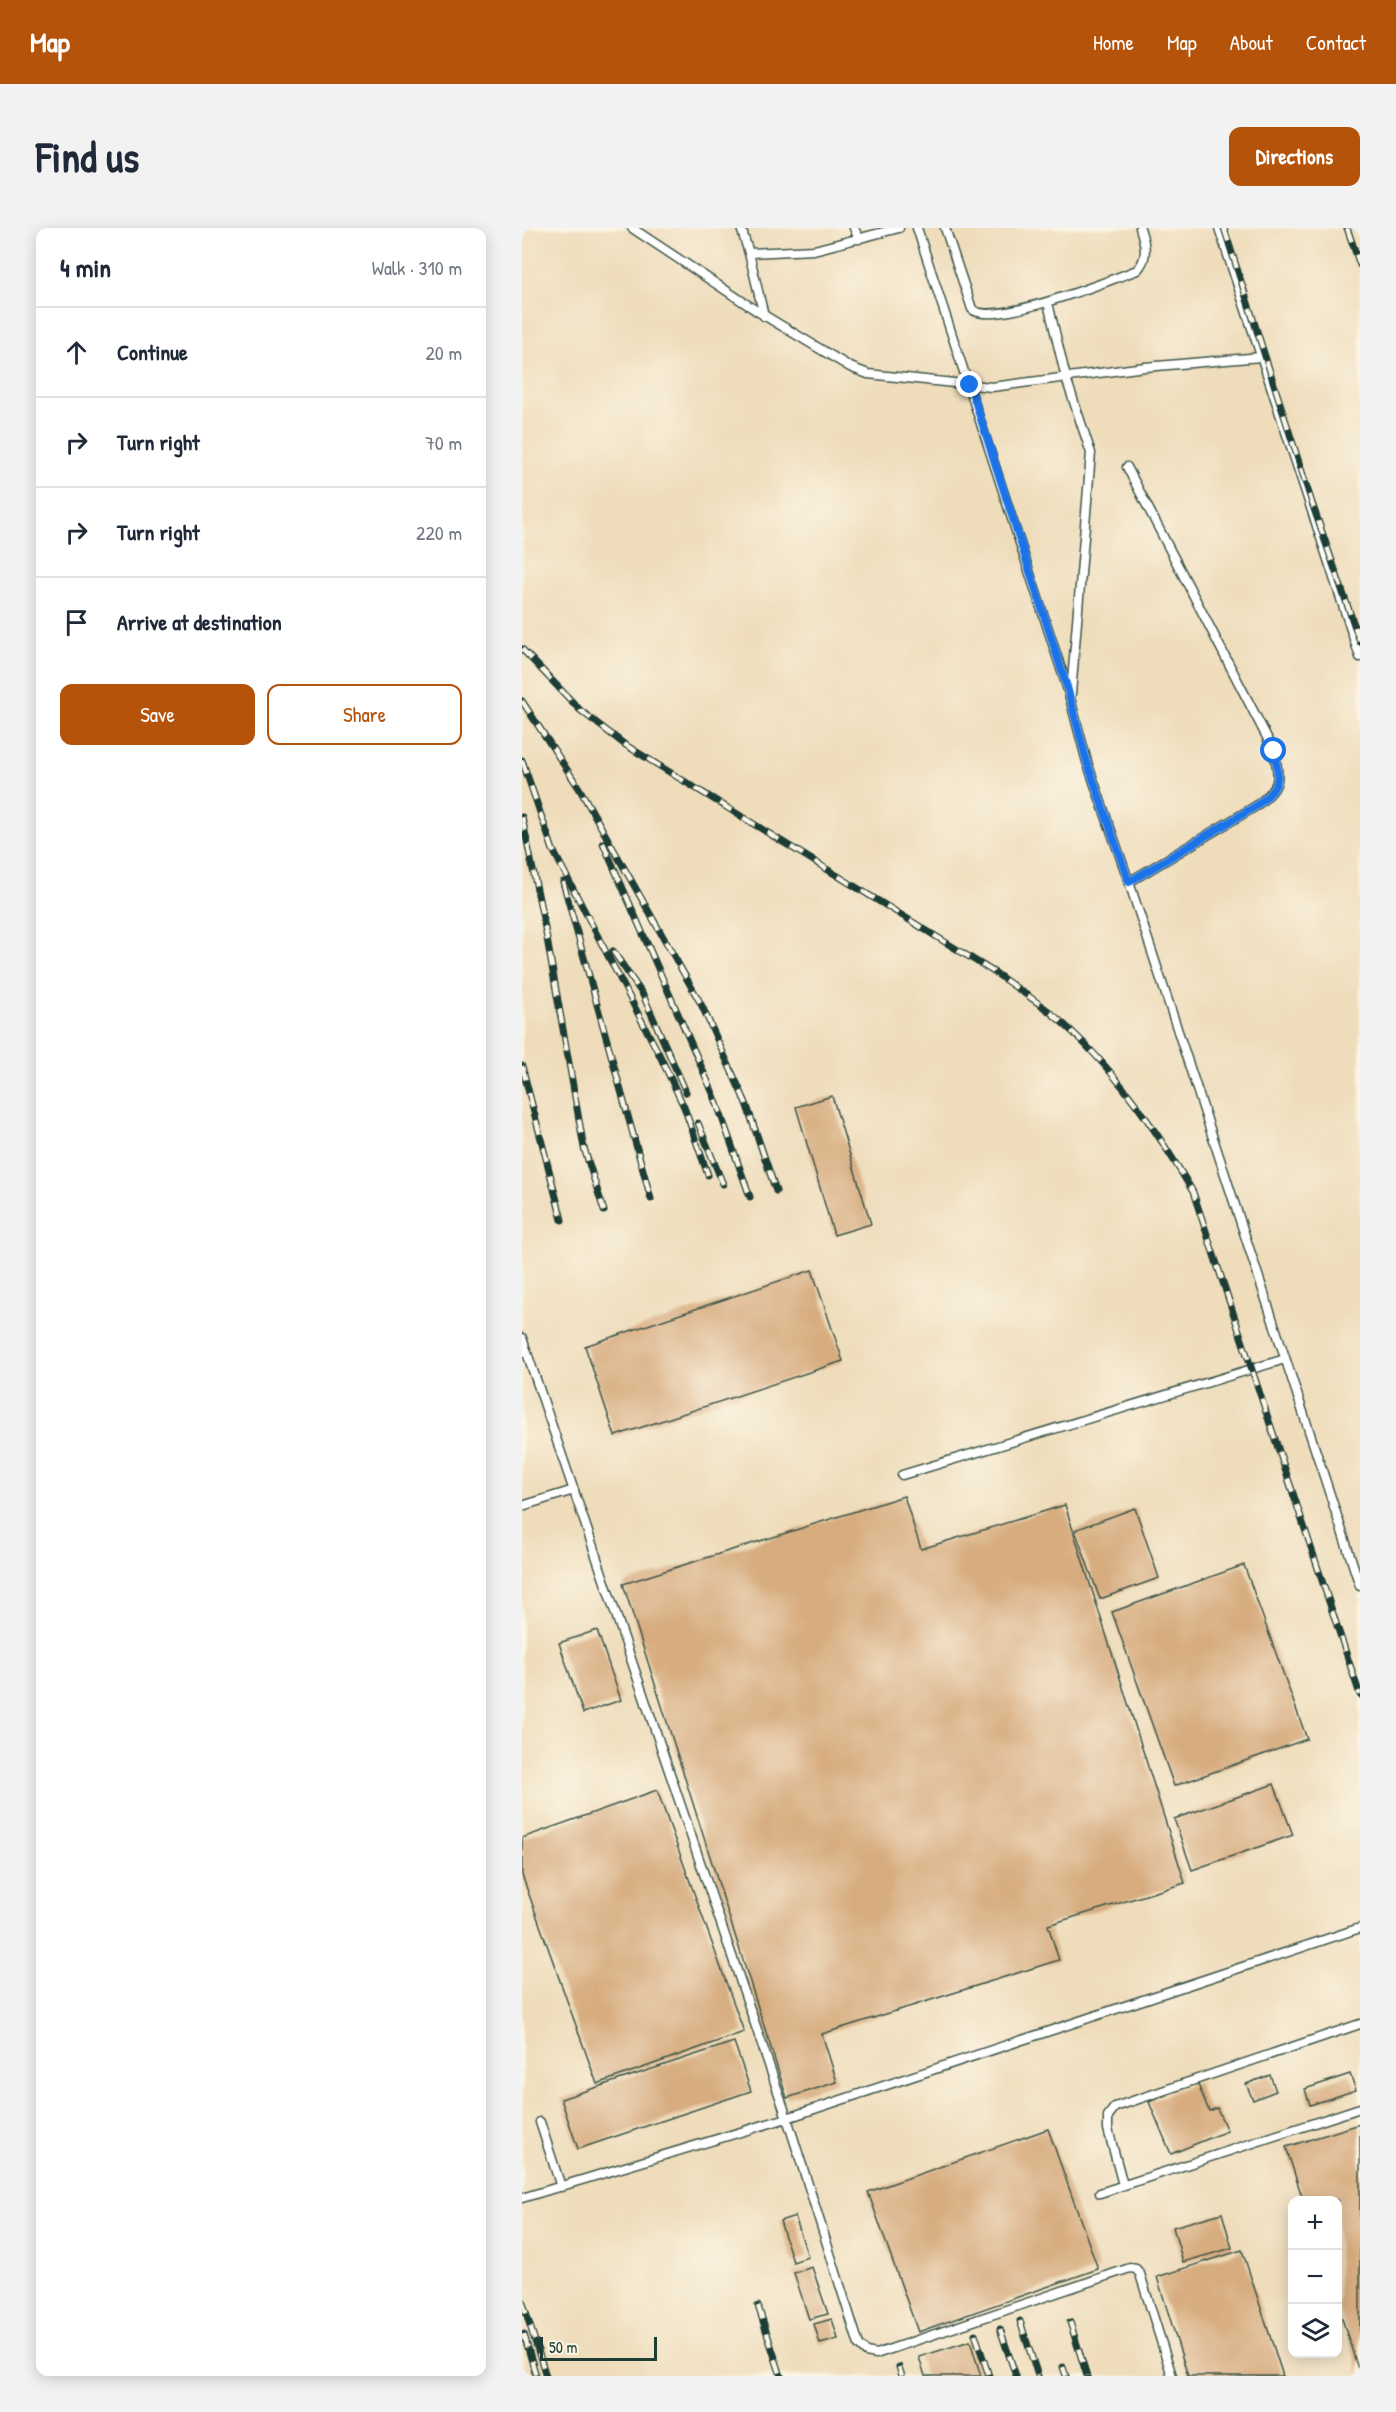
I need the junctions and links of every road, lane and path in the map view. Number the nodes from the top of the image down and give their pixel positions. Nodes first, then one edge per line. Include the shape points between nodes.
1 (632, 228) edge
2 (741, 228) edge
3 (854, 228) edge
4 (899, 228) edge
5 (917, 228) edge
6 (945, 228) edge
7 (1140, 228) edge
8 (1219, 228) edge
9 (859, 239) junction
10 (749, 253) junction
11 (1048, 303) junction
12 (764, 316) junction
13 (1261, 357) junction
14 (1066, 378) junction
15 (970, 385) junction
16 (1127, 467) dead end
17 (1360, 657) edge
18 (1071, 702) junction
19 (1129, 882) junction
20 (522, 1338) edge
21 (1285, 1359) junction
22 (903, 1475) dead end
23 (574, 1490) junction
24 (522, 1506) edge
25 (1360, 1586) edge
26 (1360, 1928) edge
27 (1360, 2024) edge
28 (1360, 2108) edge
29 (787, 2118) junction
30 (540, 2122) dead end
31 (1124, 2185) junction
32 (561, 2187) junction
33 (1100, 2193) dead end
34 (522, 2198) edge
35 (1172, 2376) edge

1 - 12 lane
2 - 10 lane
3 - 9 lane
4 - 9 lane
5 - 15 lane
6 - 11 lane via 975,313 989,315
7 - 11 lane via 1145,255 1137,270
8 - 13 lane
9 - 10 lane via 814,250
10 - 12 lane
11 - 14 lane
12 - 15 lane via 850,368 868,374
13 - 14 lane
13 - 17 lane
14 - 15 lane via 992,387
14 - 18 lane via 1091,453
15 - 18 lane
16 - 19 lane via 1274,751 1278,773 1275,791 1256,806
18 - 19 lane via 1087,762
19 - 21 lane
20 - 23 lane
21 - 22 lane
21 - 25 lane
23 - 24 lane
23 - 29 lane
26 - 29 lane
27 - 31 lane via 1115,2107 1108,2116 1108,2129
28 - 31 lane
29 - 32 lane
29 - 35 lane via 859,2345 866,2352 876,2354 1136,2268
30 - 32 lane
31 - 33 lane
32 - 34 lane

